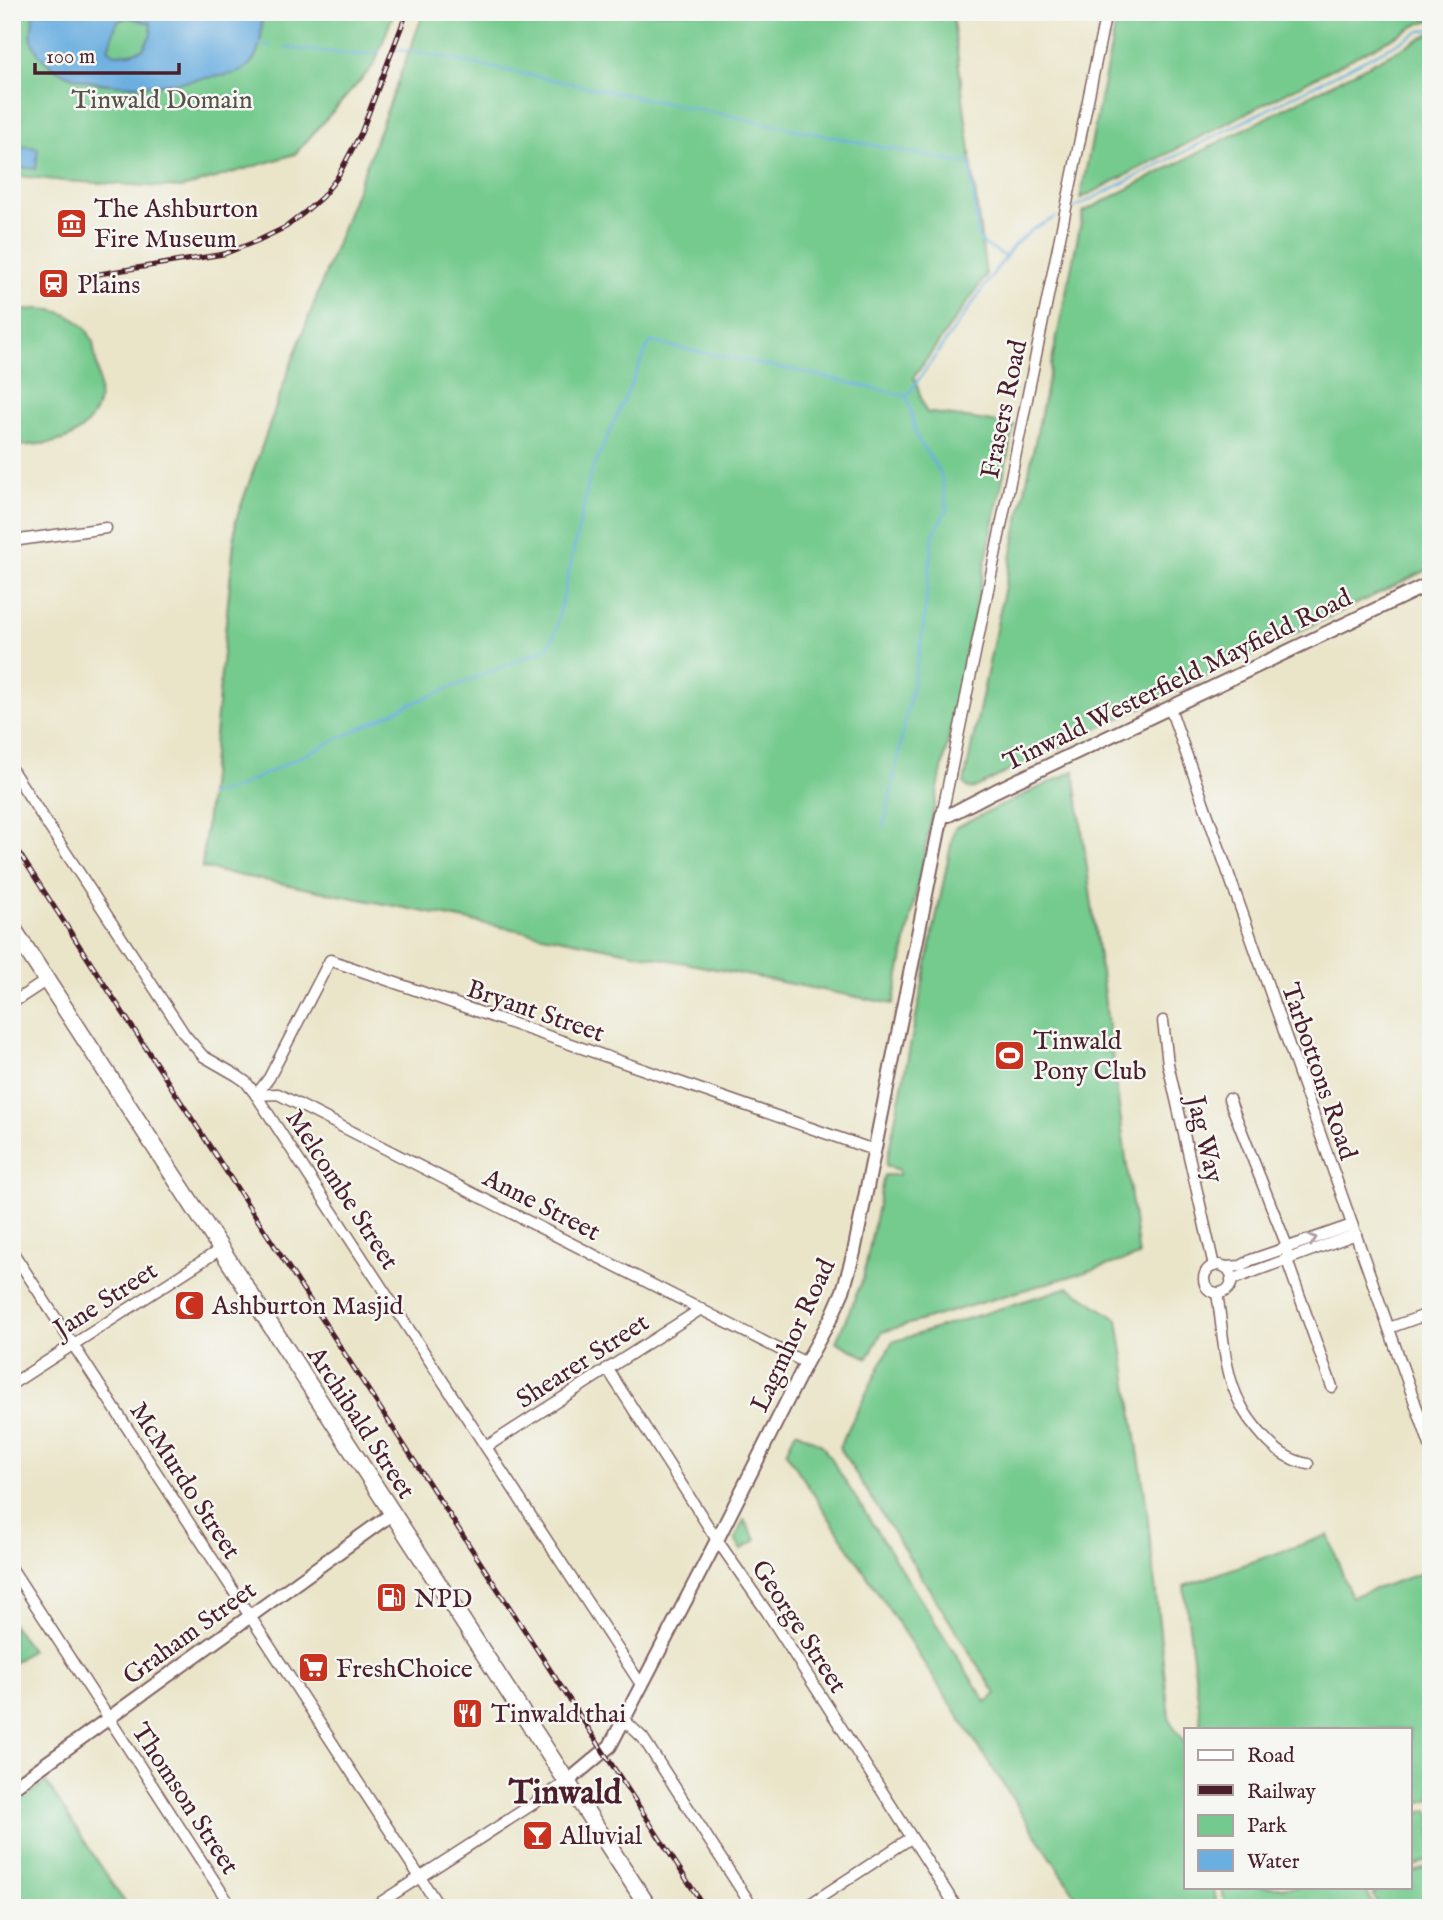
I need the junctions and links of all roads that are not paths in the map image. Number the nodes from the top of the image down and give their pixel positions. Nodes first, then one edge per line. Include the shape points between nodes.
1 (1106, 12) edge
2 (106, 528) dead end
3 (12, 541) edge
4 (1431, 583) edge
5 (1170, 708) junction
6 (12, 770) edge
7 (942, 815) junction
8 (12, 927) edge
9 (47, 980) junction
10 (12, 1003) edge
11 (1163, 1021) dead end
12 (256, 1095) junction
13 (1229, 1099) dead end
14 (875, 1149) junction
15 (1354, 1230) junction
16 (221, 1249) junction
17 (12, 1251) edge
18 (1286, 1254) junction
19 (1219, 1266) junction
20 (1231, 1280) junction
21 (1217, 1293) junction
22 (701, 1308) junction
23 (1431, 1313) edge
24 (1389, 1328) junction
25 (73, 1344) junction
26 (806, 1363) junction
27 (607, 1368) junction
28 (12, 1384) edge
29 (1332, 1387) dead end
30 (486, 1447) junction
31 (1431, 1448) edge
32 (1308, 1464) dead end
33 (393, 1513) junction
34 (717, 1540) junction
35 (12, 1569) edge
36 (250, 1616) junction
37 (642, 1686) junction
38 (110, 1719) junction
39 (624, 1720) junction
40 (567, 1782) junction
41 (12, 1788) edge
42 (912, 1838) junction
43 (419, 1877) junction
44 (232, 1908) edge
45 (372, 1908) edge
46 (440, 1908) edge
47 (649, 1908) edge
48 (753, 1908) edge
49 (804, 1908) edge
50 (957, 1908) edge

1 - 7 street, Frasers Road
2 - 3 street
4 - 5 street, Tinwald Westerfield Mayfield Road
5 - 7 street, Tinwald Westerfield Mayfield Road via 949,816
5 - 15 street, Tarbottons Road
6 - 12 street, Melcombe Street via 185,1035 203,1056 246,1082
7 - 14 street, Lagmhor Road
8 - 9 highway, Archibald Street
9 - 10 street
9 - 16 highway, Archibald Street
11 - 19 street, Jag Way via 1168,1064
12 - 14 street, Bryant Street via 270,1078 330,960
12 - 22 street, Anne Street via 278,1094
12 - 30 street, Melcombe Street
13 - 18 street
14 - 26 street, Lagmhor Road via 849,1272
15 - 18 street
15 - 24 street, Tarbottons Road
16 - 25 street, Jane Street
16 - 33 highway, Archibald Street
17 - 25 street, McMurdo Street
18 - 19 street via 1241,1266
18 - 20 street
18 - 29 street
19 - 20 street via 1229,1271
19 - 21 street via 1208,1269 1204,1281
20 - 21 street via 1227,1289
21 - 32 street via 1233,1387 1241,1406 1282,1455
22 - 26 street, Anne Street
22 - 27 street, Shearer Street
23 - 24 street
24 - 31 street, Tarbottons Road
25 - 28 street, Jane Street
25 - 36 street, McMurdo Street
26 - 34 street, Lagmhor Road
27 - 30 street, Shearer Street
27 - 34 street, George Street
30 - 37 street, Melcombe Street
33 - 36 street, Graham Street
33 - 40 highway, Archibald Street
34 - 37 street, Lagmhor Road
34 - 42 street, George Street
35 - 38 street, Thomson Street
36 - 38 street, Graham Street
36 - 43 street, McMurdo Street
37 - 39 street, Lagmhor Road
38 - 41 street, Graham Street
38 - 44 street, Thomson Street
39 - 40 street, Lagmhor Road via 605,1752
39 - 48 street via 643,1738
40 - 43 street
40 - 47 highway, Archibald Street
42 - 49 street
42 - 50 street, George Street
43 - 45 street
43 - 46 street, McMurdo Street

